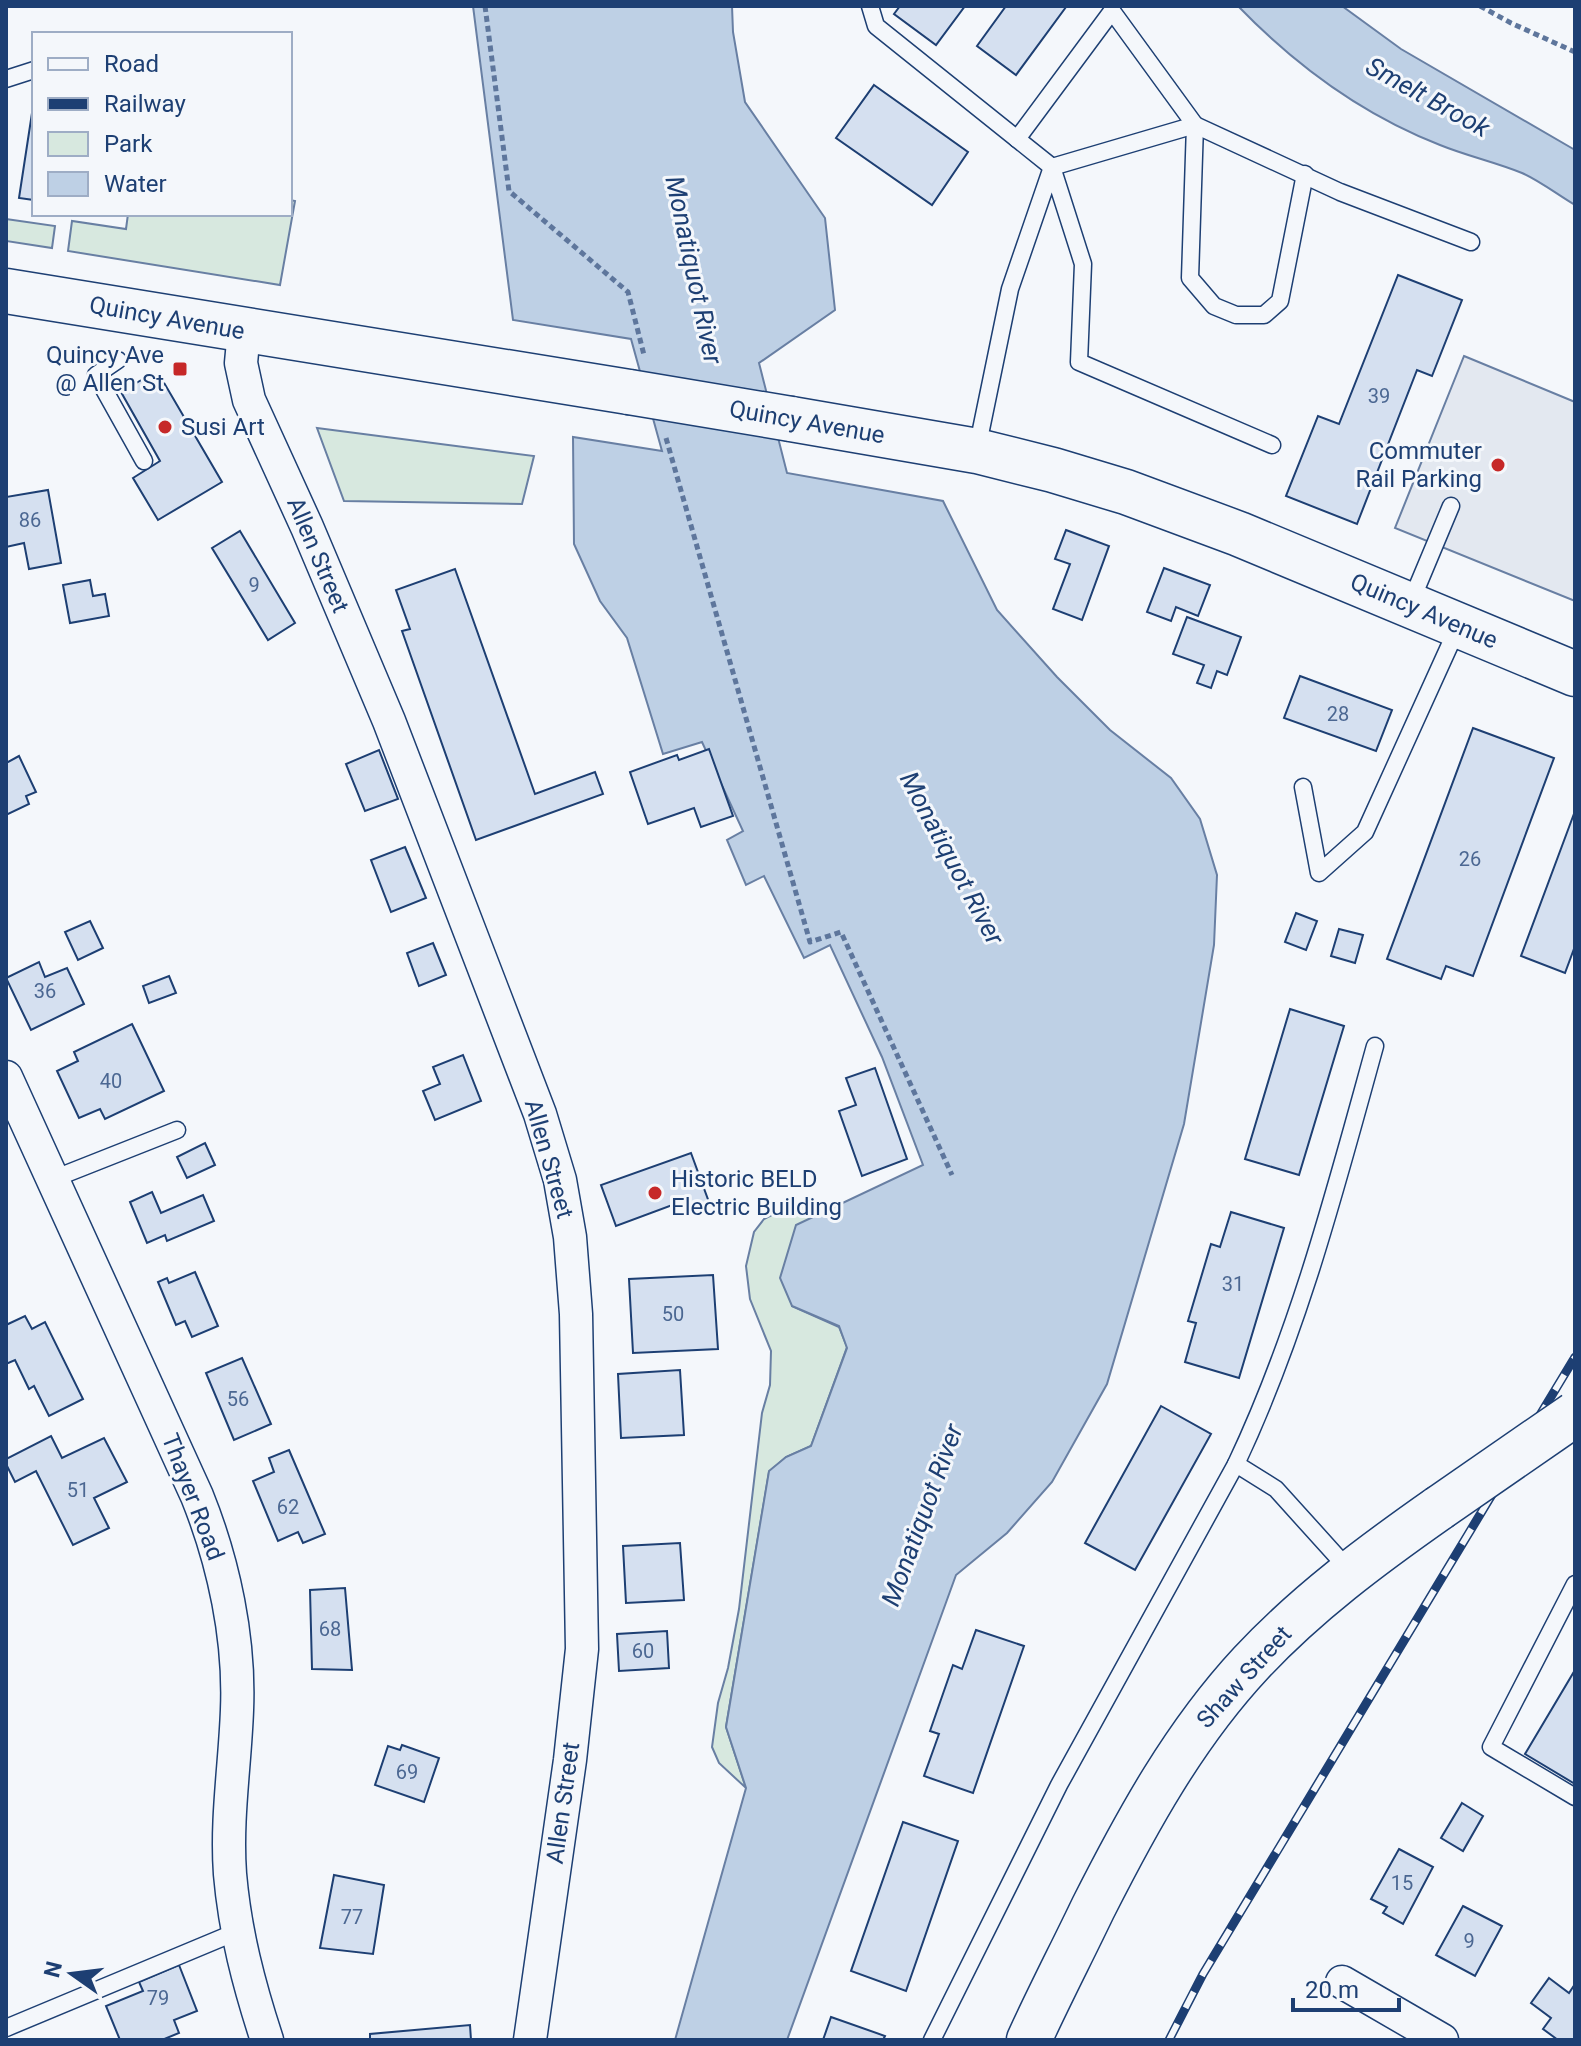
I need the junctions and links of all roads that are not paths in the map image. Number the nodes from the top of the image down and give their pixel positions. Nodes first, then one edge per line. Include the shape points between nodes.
1 (870, 6) edge
2 (32, 71) edge
3 (6, 79) edge
4 (1195, 125) junction
5 (1017, 139) junction
6 (1052, 167) junction
7 (1305, 174) junction
8 (1471, 242) dead end
9 (6, 291) edge
10 (244, 331) junction
11 (118, 360) dead end
12 (1272, 445) dead end
13 (977, 451) junction
14 (144, 461) dead end
15 (1451, 506) dead end
16 (1409, 605) junction
17 (1459, 625) junction
18 (1575, 674) edge
19 (1303, 787) dead end
20 (1375, 1046) dead end
21 (6, 1077) edge
22 (177, 1130) dead end
23 (53, 1179) junction
24 (1575, 1414) edge
25 (1236, 1464) junction
26 (1351, 1572) junction
27 (1575, 1584) edge
28 (1575, 1797) edge
29 (236, 1932) junction
30 (1342, 1982) dead end
31 (6, 2028) edge
32 (267, 2040) edge
33 (530, 2040) edge
34 (932, 2040) edge
35 (1029, 2040) edge
36 (1442, 2040) edge

1 - 5 lane via 876,26
2 - 3 lane
4 - 5 lane via 1112,11
4 - 6 lane
4 - 7 lane
4 - 7 lane via 1190,278 1214,306 1236,315 1264,315 1280,301
5 - 6 lane
6 - 12 lane via 1083,264 1079,362
6 - 13 lane via 1010,289
7 - 8 lane
9 - 10 main road, Quincy Avenue
10 - 13 main road, Quincy Avenue, bridge via 638,380 791,419
10 - 33 street, Allen Street via 241,363 249,400 377,694 540,1114 570,1237 582,1649
11 - 14 lane via 96,375
13 - 16 main road, Quincy Avenue via 1126,492
15 - 16 lane
16 - 17 main road, Quincy Avenue
17 - 18 main road, Quincy Avenue
17 - 19 lane via 1365,832 1319,873
20 - 25 lane via 1323,1231 1260,1414
21 - 23 street, Thayer Road
22 - 23 lane
23 - 29 street, Thayer Road via 197,1496 221,1570 237,1686 229,1842
24 - 26 main road, Shaw Street, bridge
25 - 26 lane via 1276,1489
25 - 34 lane via 1059,1785
26 - 35 main road, Shaw Street via 1250,1665 1174,1762 1115,1866
27 - 28 lane via 1491,1747
29 - 31 lane
29 - 32 street, Thayer Road
30 - 36 street

